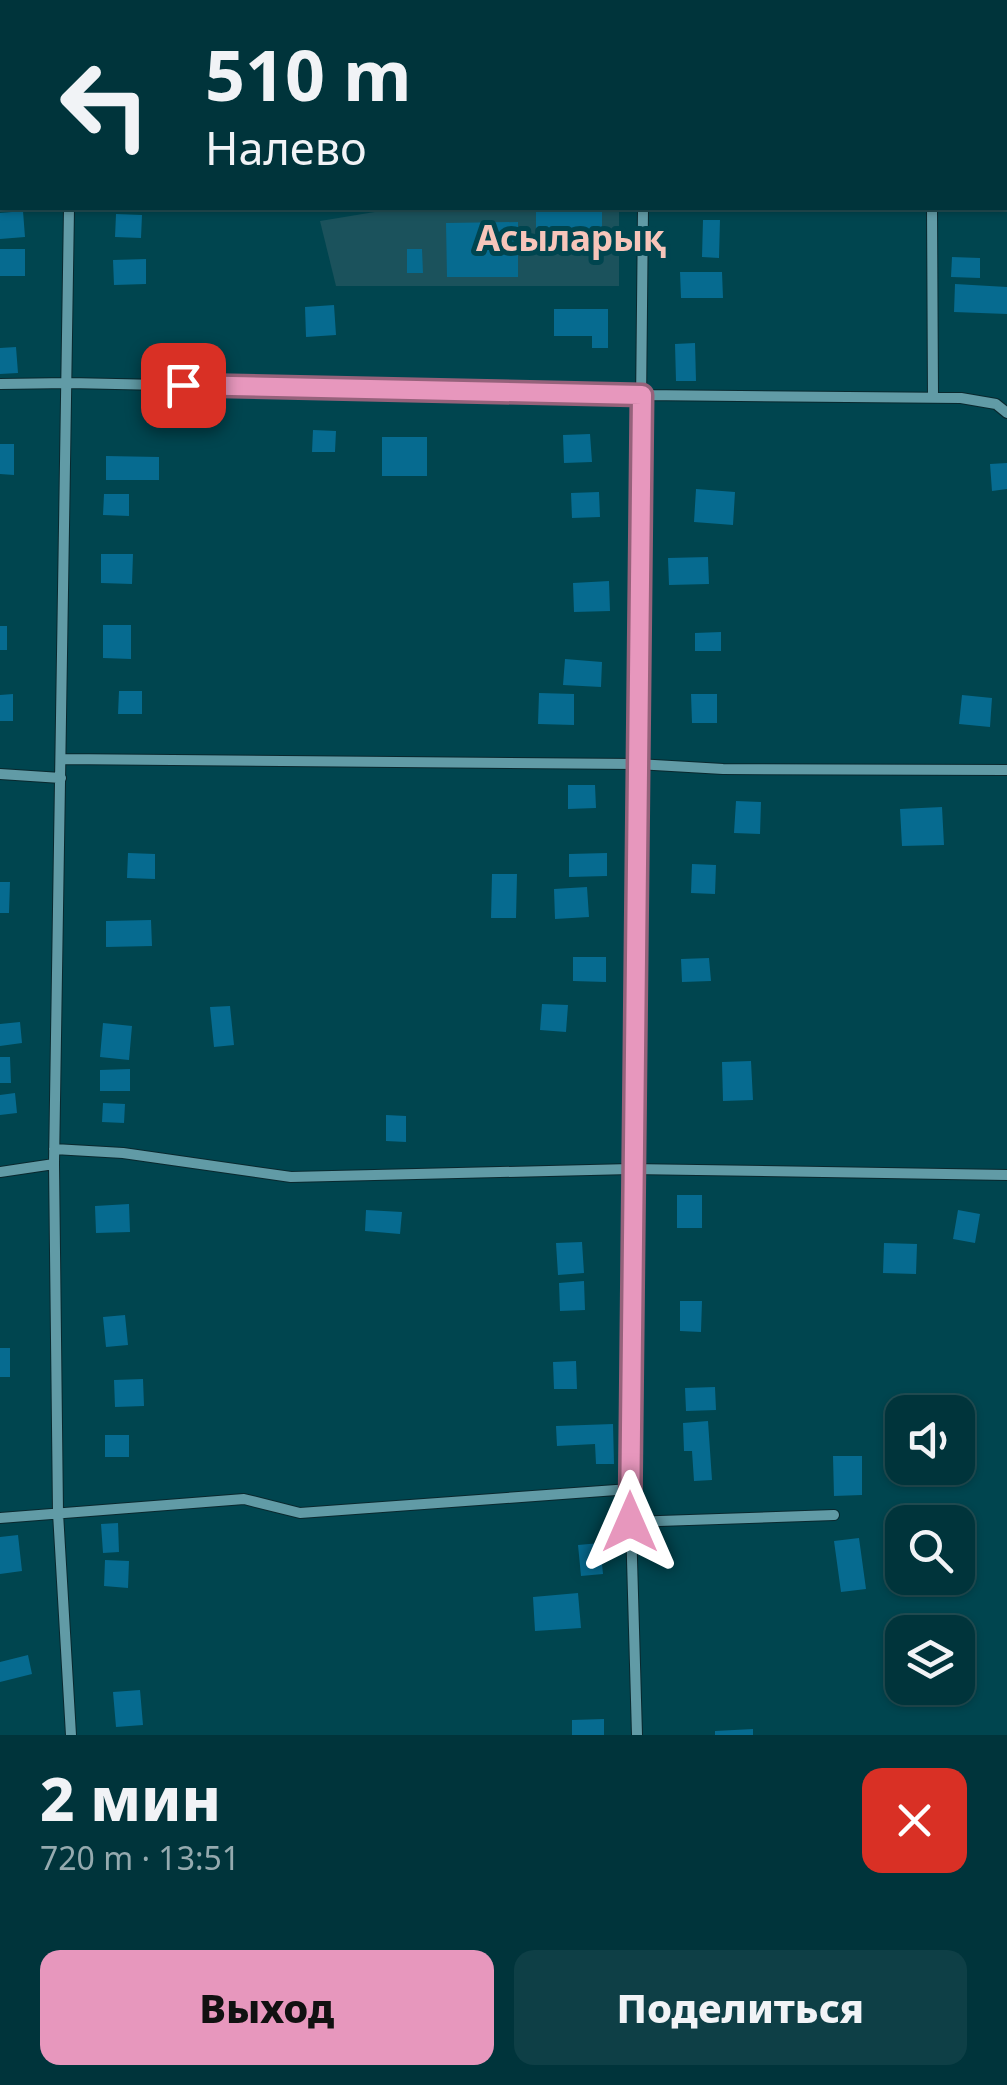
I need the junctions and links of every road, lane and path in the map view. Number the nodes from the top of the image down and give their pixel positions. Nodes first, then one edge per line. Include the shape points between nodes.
1 (69, 210) edge
2 (643, 210) edge
3 (932, 210) edge
4 (68, 383) junction
5 (0, 384) edge
6 (642, 395) junction
7 (933, 397) junction
8 (1007, 413) edge
9 (62, 759) junction
10 (637, 764) junction
11 (1007, 770) edge
12 (0, 774) edge
13 (61, 778) junction
14 (54, 1149) junction
15 (54, 1164) junction
16 (631, 1168) junction
17 (0, 1172) edge
18 (1007, 1175) edge
19 (630, 1489) junction
20 (58, 1513) junction
21 (834, 1515) dead end
22 (0, 1518) edge
23 (630, 1522) junction
24 (71, 1735) edge
25 (637, 1735) edge

1 - 4 street
2 - 6 street
3 - 7 street
4 - 5 street
4 - 6 street
4 - 9 street
6 - 7 street
6 - 10 street
7 - 8 street via 996,404
9 - 10 street
9 - 13 street
10 - 11 street
10 - 16 street
12 - 13 street
13 - 14 street
14 - 15 street
14 - 16 street via 291,1177
15 - 17 street
15 - 20 street
16 - 18 street
16 - 19 street
19 - 20 street via 300,1513 244,1499
19 - 23 street
20 - 22 street
20 - 24 street
21 - 23 street
23 - 25 street

